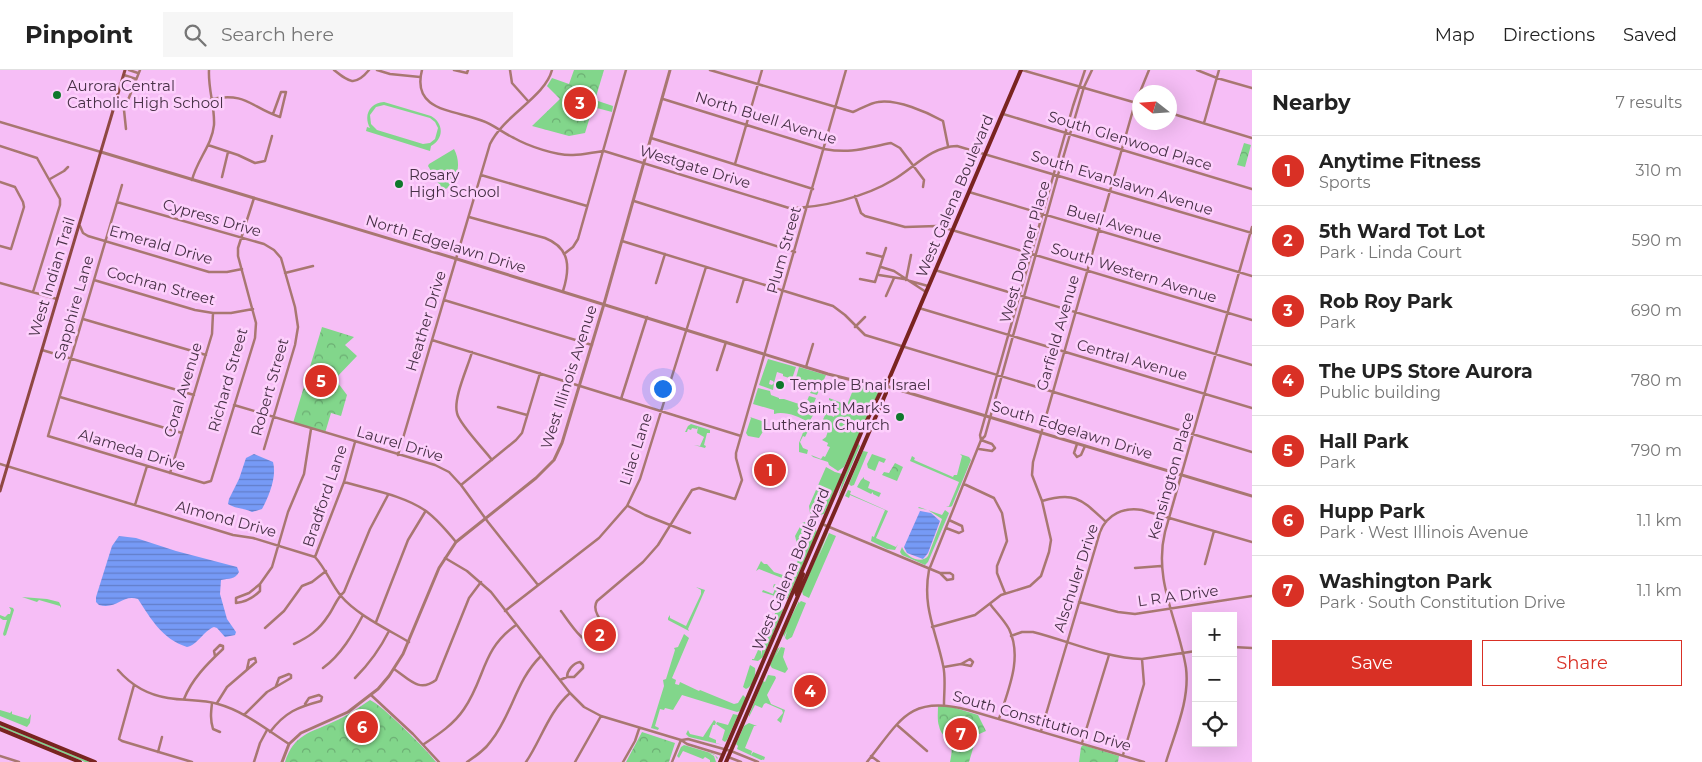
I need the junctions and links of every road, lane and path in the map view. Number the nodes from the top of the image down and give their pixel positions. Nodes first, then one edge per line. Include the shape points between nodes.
1 (127, 70) edge
2 (208, 70) edge
3 (334, 70) edge
4 (369, 70) edge
5 (377, 70) edge
6 (422, 70) edge
7 (454, 70) edge
8 (468, 70) edge
9 (510, 70) edge
10 (552, 70) edge
11 (626, 70) edge
12 (670, 70) edge
13 (710, 70) edge
14 (762, 70) edge
15 (846, 70) edge
16 (1022, 70) edge
17 (1086, 70) edge
18 (1092, 70) edge
19 (1149, 70) edge
20 (1197, 70) edge
21 (1219, 70) edge
22 (139, 72) edge
23 (124, 75) junction
24 (420, 77) junction
25 (1217, 78) junction
26 (136, 80) junction
27 (758, 85) junction
28 (1143, 85) edge
29 (1079, 86) junction
30 (1084, 87) junction
31 (1252, 88) edge
32 (211, 99) junction
33 (662, 99) junction
34 (528, 101) junction
35 (1132, 102) edge
36 (835, 108) junction
37 (273, 114) junction
38 (1002, 114) junction
39 (1132, 114) edge
40 (1177, 115) edge
41 (0, 122) edge
42 (1204, 123) junction
43 (746, 125) junction
44 (499, 129) junction
45 (126, 130) dead end
46 (1065, 133) junction
47 (1070, 134) junction
48 (272, 136) dead end
49 (651, 138) junction
50 (1252, 138) edge
51 (208, 145) junction
52 (0, 146) edge
53 (948, 146) junction
54 (824, 149) junction
55 (1122, 150) junction
56 (604, 151) junction
57 (101, 152) junction
58 (228, 152) junction
59 (985, 154) junction
60 (644, 163) junction
61 (735, 164) junction
62 (913, 165) junction
63 (68, 166) dead end
64 (1053, 174) junction
65 (480, 175) junction
66 (1058, 175) junction
67 (222, 177) dead end
68 (50, 179) junction
69 (192, 180) junction
70 (0, 182) edge
71 (122, 185) dead end
72 (923, 188) dead end
73 (813, 189) junction
74 (1252, 189) edge
75 (969, 192) junction
76 (1110, 192) junction
77 (855, 196) junction
78 (254, 198) junction
79 (634, 201) junction
80 (116, 202) junction
81 (588, 206) junction
82 (808, 207) junction
83 (1042, 214) junction
84 (469, 216) junction
85 (1048, 216) junction
86 (79, 225) junction
87 (1252, 227) edge
88 (952, 230) junction
89 (1099, 231) junction
90 (1251, 233) edge
91 (241, 238) junction
92 (105, 241) junction
93 (622, 242) junction
94 (0, 246) edge
95 (886, 248) dead end
96 (795, 252) junction
97 (868, 253) dead end
98 (564, 254) junction
99 (665, 254) junction
100 (1030, 254) junction
101 (911, 255) dead end
102 (1036, 256) junction
103 (883, 257) junction
104 (456, 259) junction
105 (313, 266) dead end
106 (706, 267) junction
107 (881, 267) junction
108 (242, 268) junction
109 (935, 270) junction
110 (1087, 272) junction
111 (1239, 272) junction
112 (285, 273) junction
113 (879, 274) junction
114 (1252, 276) edge
115 (894, 278) junction
116 (744, 279) junction
117 (860, 279) dead end
118 (94, 280) junction
119 (906, 280) junction
120 (0, 282) edge
121 (656, 283) dead end
122 (928, 286) junction
123 (563, 291) junction
124 (33, 292) junction
125 (784, 292) junction
126 (926, 292) junction
127 (1019, 295) junction
128 (886, 296) dead end
129 (1024, 297) junction
130 (57, 299) junction
131 (444, 300) junction
132 (737, 302) dead end
133 (604, 304) junction
134 (919, 308) junction
135 (252, 309) junction
136 (1076, 312) junction
137 (1228, 313) junction
138 (214, 314) junction
139 (865, 317) dead end
140 (647, 318) junction
141 (83, 319) junction
142 (1252, 320) edge
143 (855, 327) junction
144 (685, 329) junction
145 (1007, 335) junction
146 (1013, 337) junction
147 (432, 340) junction
148 (726, 342) junction
149 (813, 344) dead end
150 (592, 346) junction
151 (902, 347) junction
152 (42, 350) junction
153 (472, 352) junction
154 (1064, 352) junction
155 (1216, 354) junction
156 (206, 355) junction
157 (766, 355) junction
158 (71, 358) junction
159 (1252, 365) edge
160 (806, 367) junction
161 (717, 370) dead end
162 (540, 373) junction
163 (996, 375) junction
164 (1002, 377) junction
165 (579, 386) junction
166 (886, 386) junction
167 (1053, 392) junction
168 (1205, 394) junction
169 (194, 395) junction
170 (60, 397) junction
171 (621, 399) junction
172 (234, 405) junction
173 (498, 407) dead end
174 (1252, 408) edge
175 (660, 411) junction
176 (527, 415) junction
177 (985, 416) junction
178 (274, 417) junction
179 (990, 417) junction
180 (311, 429) junction
181 (182, 433) junction
182 (861, 433) junction
183 (1041, 433) junction
184 (1194, 434) junction
185 (48, 436) joint
186 (741, 436) junction
187 (981, 440) junction
188 (356, 442) junction
189 (1077, 444) junction
190 (862, 445) junction
191 (1084, 446) junction
192 (264, 449) dead end
193 (979, 449) junction
194 (1252, 452) edge
195 (398, 455) junction
196 (492, 460) junction
197 (1, 466) edge
198 (147, 466) junction
199 (7, 467) junction
200 (170, 473) junction
201 (1182, 475) junction
202 (211, 481) joint
203 (344, 482) junction
204 (964, 484) junction
205 (461, 485) junction
206 (0, 491) edge
207 (388, 495) junction
208 (1252, 496) edge
209 (1042, 501) junction
210 (135, 505) junction
211 (627, 506) junction
212 (426, 511) junction
213 (485, 518) junction
214 (1169, 518) junction
215 (949, 520) junction
216 (1106, 522) junction
217 (671, 525) junction
218 (825, 525) junction
219 (946, 528) junction
220 (1214, 531) junction
221 (690, 533) dead end
222 (456, 542) junction
223 (1252, 542) edge
224 (278, 545) junction
225 (315, 557) junction
226 (444, 558) junction
227 (1204, 564) dead end
228 (804, 566) junction
229 (1161, 566) junction
230 (1135, 568) dead end
231 (929, 570) junction
232 (326, 571) junction
233 (940, 573) junction
234 (481, 582) junction
235 (260, 584) junction
236 (538, 585) junction
237 (1005, 593) junction
238 (340, 595) junction
239 (797, 596) junction
240 (1252, 596) edge
241 (1079, 602) junction
242 (990, 604) junction
243 (1170, 608) junction
244 (505, 611) junction
245 (561, 611) dead end
246 (363, 615) junction
247 (376, 622) junction
248 (516, 625) junction
249 (932, 627) junction
250 (265, 628) dead end
251 (389, 630) junction
252 (1011, 636) junction
253 (409, 642) junction
254 (1067, 642) junction
255 (294, 644) dead end
256 (1237, 647) edge
257 (1252, 648) edge
258 (1192, 652) edge
259 (1182, 653) junction
260 (1109, 654) junction
261 (215, 656) dead end
262 (541, 656) junction
263 (1142, 659) junction
264 (961, 664) junction
265 (944, 667) junction
266 (323, 668) dead end
267 (248, 669) dead end
268 (393, 669) junction
269 (118, 670) dead end
270 (567, 677) junction
271 (355, 678) dead end
272 (560, 680) junction
273 (134, 685) junction
274 (276, 686) junction
275 (570, 693) junction
276 (371, 696) junction
277 (184, 699) junction
278 (212, 702) junction
279 (217, 703) junction
280 (305, 704) junction
281 (944, 704) junction
282 (244, 716) junction
283 (601, 716) junction
284 (999, 719) junction
285 (0, 723) edge
286 (897, 725) junction
287 (639, 728) junction
288 (0, 729) edge
289 (268, 731) junction
290 (220, 732) dead end
291 (1041, 732) junction
292 (162, 737) dead end
293 (680, 740) junction
294 (1082, 743) junction
295 (289, 744) junction
296 (424, 744) junction
297 (726, 749) junction
298 (731, 751) junction
299 (927, 751) dead end
300 (158, 752) junction
301 (723, 755) junction
302 (1123, 755) junction
303 (0, 756) edge
304 (872, 756) junction
305 (728, 757) junction
306 (19, 762) edge
307 (80, 762) edge
308 (95, 762) edge
309 (192, 762) edge
310 (254, 762) edge
311 (282, 762) edge
312 (440, 762) edge
313 (467, 762) edge
314 (526, 762) edge
315 (575, 762) edge
316 (623, 762) edge
317 (672, 762) edge
318 (720, 762) edge
319 (726, 762) edge
320 (742, 762) edge
321 (758, 762) edge
322 (867, 762) edge
323 (879, 762) edge
324 (1144, 762) edge
325 (1166, 762) edge

1 - 22 street
1 - 23 main road, West Indian Trail
2 - 32 street
3 - 4 street via 353,81 362,78
5 - 24 street
6 - 24 street
7 - 8 street via 466,73
9 - 34 street via 512,83
10 - 34 street, Heather Drive via 547,83
11 - 56 street
12 - 33 street, West Illinois Avenue
13 - 27 street
14 - 27 street
15 - 36 street, Plum Street
16 - 29 street
16 - 38 main road, West Galena Boulevard
17 - 29 street, West Downer Place
18 - 30 street, West Downer Place
19 - 28 street, Garfield Avenue
20 - 25 street
21 - 25 street
22 - 26 street
23 - 26 street
23 - 57 main road, West Indian Trail
24 - 44 street, Westgate Drive via 420,88 425,98 435,106
25 - 31 street
25 - 42 street
26 - 45 street via 124,110
27 - 36 street
27 - 43 street
29 - 30 street
29 - 46 street, West Downer Place
30 - 35 street
30 - 47 street, West Downer Place
32 - 37 street via 242,99
32 - 51 street via 214,126
33 - 43 street, North Buell Avenue
33 - 49 street, West Illinois Avenue
34 - 44 street, Heather Drive
36 - 53 street via 853,112 878,102 891,102 928,113 942,121
36 - 54 street, Plum Street
37 - 37 street via 281,92 286,92 280,117
38 - 46 street, South Glenwood Place
38 - 59 main road, West Galena Boulevard
39 - 55 street, Garfield Avenue
40 - 42 street
41 - 57 street, North Edgelawn Drive
42 - 50 street
43 - 54 street, North Buell Avenue
43 - 61 street
44 - 56 street, Westgate Drive via 516,139 555,152 572,155
44 - 65 street, Heather Drive via 490,144
46 - 47 street, South Glenwood Place
46 - 64 street, West Downer Place
47 - 55 street, South Glenwood Place
47 - 66 street, West Downer Place
48 - 58 street via 265,161 261,163 255,164
49 - 60 street, West Illinois Avenue
49 - 61 street
51 - 58 street
51 - 69 street
52 - 68 street via 37,158
53 - 59 street
53 - 62 street, Westgate Drive
54 - 62 street, North Buell Avenue via 859,151 891,143 900,148
54 - 73 street, Plum Street
55 - 74 street, South Glenwood Place
55 - 76 street, Garfield Avenue
56 - 60 street, Westgate Drive
56 - 81 street
57 - 69 street, North Edgelawn Drive
57 - 86 main road, West Indian Trail
58 - 67 street
59 - 64 street, South Evanslawn Avenue
59 - 75 main road, West Galena Boulevard
60 - 79 street, West Illinois Avenue
60 - 82 street, Westgate Drive via 783,206
61 - 73 street
62 - 72 street via 924,180
62 - 77 street, Westgate Drive via 893,180
63 - 68 street
64 - 66 street, South Evanslawn Avenue
64 - 83 street, West Downer Place
65 - 81 street
65 - 84 street, Heather Drive
66 - 76 street, South Evanslawn Avenue
66 - 85 street, West Downer Place
68 - 124 street via 60,205
69 - 78 street, North Edgelawn Drive
70 - 94 street via 15,187 24,207 11,249
71 - 80 street, Sapphire Lane
73 - 82 street, Plum Street
75 - 83 street, Buell Avenue
75 - 88 main road, West Galena Boulevard
76 - 89 street, Garfield Avenue
76 - 90 street, South Evanslawn Avenue
77 - 82 street, Westgate Drive
77 - 88 street, South Western Avenue via 865,216 906,227 937,226
78 - 91 street, Richard Street
78 - 104 street, North Edgelawn Drive
79 - 93 street, West Illinois Avenue
79 - 96 street
80 - 91 street, Cypress Drive
80 - 92 street, Sapphire Lane
81 - 98 street via 576,243
82 - 96 street, Plum Street
83 - 85 street, Buell Avenue
83 - 100 street, West Downer Place
84 - 98 street via 549,239
84 - 104 street, Heather Drive
85 - 89 street, Buell Avenue
85 - 102 street, West Downer Place
86 - 92 street, Emerald Drive via 84,234
86 - 130 main road, West Indian Trail
87 - 90 street, Kensington Place
88 - 100 street, South Western Avenue
88 - 109 main road, West Galena Boulevard
89 - 110 street, Garfield Avenue
89 - 111 street, Buell Avenue
90 - 111 street, Kensington Place
91 - 108 street, Richard Street via 238,256
91 - 112 street, Cypress Drive via 274,250 282,258
92 - 108 street, Emerald Drive via 209,272
92 - 118 street, Sapphire Lane
93 - 99 street
93 - 133 street, West Illinois Avenue
95 - 103 street
96 - 125 street, Plum Street
97 - 103 street
98 - 123 street via 568,268
99 - 106 street
99 - 121 street
100 - 102 street, South Western Avenue
100 - 127 street, West Downer Place
101 - 119 street
102 - 110 street, South Western Avenue
102 - 129 street, West Downer Place
103 - 107 street
104 - 123 street, North Edgelawn Drive
104 - 131 street, Heather Drive
105 - 112 street
106 - 116 street
106 - 144 street, Lilac Lane
107 - 113 street
107 - 119 street
108 - 135 street, Richard Street
109 - 122 main road, West Galena Boulevard
109 - 127 street
110 - 136 street, Garfield Avenue
110 - 137 street, South Western Avenue
111 - 114 street, Buell Avenue
111 - 137 street, Kensington Place
112 - 178 street, Robert Street via 298,327
113 - 115 street
113 - 117 street via 875,282
115 - 119 street
115 - 128 street
116 - 125 street
116 - 132 street
118 - 138 street, Cochran Street
118 - 141 street, Sapphire Lane
119 - 122 street
119 - 126 street
120 - 124 street
122 - 126 main road, West Galena Boulevard
123 - 133 street, North Edgelawn Drive
124 - 130 street
125 - 143 street via 833,306
125 - 157 street, Plum Street
126 - 134 main road, West Galena Boulevard
127 - 129 street
127 - 145 street, West Downer Place
129 - 136 street
129 - 146 street, West Downer Place
130 - 152 main road, West Indian Trail
131 - 147 street, Heather Drive
131 - 150 street
133 - 140 street, North Edgelawn Drive
133 - 150 street, West Illinois Avenue
134 - 145 street, Central Avenue
134 - 151 main road, West Galena Boulevard
135 - 138 street, Cochran Street
135 - 172 street, Richard Street via 256,323 255,338
136 - 154 street, Garfield Avenue
136 - 155 street
137 - 142 street, South Western Avenue
137 - 155 street, Kensington Place
138 - 156 street, Coral Avenue
139 - 143 street
140 - 144 street, North Edgelawn Drive
140 - 171 street
141 - 156 street
141 - 158 street, Sapphire Lane
143 - 151 street via 866,336
144 - 148 street, North Edgelawn Drive
144 - 175 street, Lilac Lane
145 - 146 street, Central Avenue
145 - 163 street, West Downer Place
146 - 154 street, Central Avenue
146 - 164 street, West Downer Place
147 - 153 street
147 - 195 street, Heather Drive
148 - 157 street, North Edgelawn Drive
148 - 161 street
149 - 160 street
150 - 165 street, West Illinois Avenue
151 - 163 street
151 - 166 main road, West Galena Boulevard
152 - 158 street
152 - 199 main road, West Indian Trail
153 - 162 street
153 - 196 street via 456,412
154 - 167 street, Garfield Avenue
154 - 168 street, Central Avenue
155 - 159 street
155 - 168 street, Kensington Place
156 - 169 street, Coral Avenue
157 - 160 street, North Edgelawn Drive
157 - 186 street, Plum Street
158 - 169 street
158 - 170 street, Sapphire Lane
160 - 166 street, North Edgelawn Drive
162 - 165 street
162 - 176 street
163 - 164 street
163 - 177 street, West Downer Place
164 - 167 street
164 - 179 street, West Downer Place
165 - 171 street
165 - 213 street, West Illinois Avenue via 554,460
166 - 177 street, South Edgelawn Drive
166 - 182 main road, West Galena Boulevard
166 - 190 main road, West Galena Boulevard via 886,393
167 - 183 street, Garfield Avenue
167 - 184 street
168 - 174 street, Central Avenue
168 - 184 street, Kensington Place
169 - 181 street, Coral Avenue
170 - 181 street
170 - 185 street, Sapphire Lane
171 - 175 street
172 - 178 street, Laurel Drive
172 - 202 street, Richard Street
173 - 176 street
175 - 186 street
175 - 211 street, Lilac Lane via 640,480
176 - 196 street via 522,433
177 - 179 street, South Edgelawn Drive
177 - 187 street, West Downer Place
178 - 180 street, Laurel Drive
178 - 192 street, Robert Street
179 - 183 street, South Edgelawn Drive
179 - 187 street, West Downer Place
180 - 188 street, Laurel Drive
180 - 224 street via 304,474
181 - 200 street, Coral Avenue
182 - 190 main road
182 - 218 main road, West Galena Boulevard
183 - 189 street, South Edgelawn Drive
183 - 209 street, Garfield Avenue via 1032,472
184 - 194 street
184 - 201 street, Kensington Place
185 - 198 street, Alameda Drive
186 - 217 street, Plum Street via 736,458 742,480 735,498 694,489
187 - 193 street, West Downer Place
187 - 193 street via 995,448 992,451
188 - 195 street, Laurel Drive
188 - 203 street, Bradford Lane
189 - 191 street, South Edgelawn Drive
189 - 191 street via 1074,453 1077,457 1081,456
190 - 218 main road, West Galena Boulevard
191 - 201 street, South Edgelawn Drive
193 - 204 street, West Downer Place
195 - 205 street, Laurel Drive via 436,465 449,472
196 - 205 street
197 - 199 street, Almond Drive
198 - 200 street, Alameda Drive
198 - 210 street
199 - 206 main road, West Indian Trail
199 - 210 street, Almond Drive
200 - 202 street, Alameda Drive
201 - 208 street, South Edgelawn Drive
201 - 214 street, Kensington Place
203 - 207 street
203 - 225 street, Bradford Lane
204 - 215 street, West Downer Place
204 - 237 street via 994,498 1002,513 1007,541 996,573
205 - 213 street, Laurel Drive
207 - 212 street
207 - 238 street
209 - 216 street via 1058,496 1072,497 1086,504
209 - 237 street, Garfield Avenue via 1051,540 1043,573 1036,583
210 - 224 street, Almond Drive
211 - 217 street
211 - 236 street, Lilac Lane via 599,538
212 - 222 street
212 - 247 street via 408,540
213 - 222 street, West Illinois Avenue
213 - 236 street, Laurel Drive
214 - 216 street, Alschuler Drive via 1130,509 1115,514
214 - 220 street, Alschuler Drive
214 - 229 street, Kensington Place
215 - 219 street, West Downer Place
215 - 219 street via 962,526 963,531 959,533
216 - 241 street, Alschuler Drive
217 - 221 street
217 - 245 street via 643,562 594,605 612,634 600,644 586,643
218 - 228 main road, West Galena Boulevard
218 - 231 street
218 - 239 main road, West Galena Boulevard
219 - 231 street, West Downer Place
220 - 223 street, Alschuler Drive
220 - 227 street
222 - 226 street, West Illinois Avenue
224 - 225 street, Almond Drive
224 - 235 street via 272,568
225 - 232 street
226 - 234 street
226 - 253 street, West Illinois Avenue
228 - 239 main road
228 - 297 main road, West Galena Boulevard
229 - 230 street
229 - 243 street, Kensington Place
231 - 233 street
231 - 249 street, West Downer Place via 927,594
232 - 238 street
232 - 250 street via 302,586 284,612
233 - 233 street via 948,581 953,578 950,573
234 - 244 street
234 - 268 street via 469,598 436,680 428,686 419,686
235 - 235 street via 236,598 236,603 257,594
236 - 244 street, Lilac Lane
237 - 242 street, Garfield Avenue
238 - 246 street
238 - 255 street via 313,635
239 - 298 main road, West Galena Boulevard
240 - 243 street, L R A Drive
241 - 243 street, L R A Drive via 1135,614
241 - 254 street, Alschuler Drive
242 - 249 street, Garfield Avenue via 972,616
242 - 252 street via 1008,626
243 - 259 street, Kensington Place
244 - 248 street
246 - 247 street
246 - 266 street via 346,644
247 - 251 street
248 - 262 street
248 - 296 street via 490,651 470,699 458,717
249 - 265 street, West Downer Place
251 - 253 street
251 - 271 street via 374,656
252 - 254 street via 1031,632
252 - 284 street via 1015,662
253 - 268 street, West Illinois Avenue
254 - 260 street
254 - 291 street, Alschuler Drive
256 - 257 street
258 - 259 street
259 - 263 street
259 - 325 street, Kensington Place via 1187,684
260 - 263 street
260 - 294 street
261 - 277 street via 194,680
262 - 272 street
262 - 313 street via 524,675 500,728 490,742
263 - 302 street via 1144,684
264 - 264 street via 971,666 973,662 970,658
264 - 265 street
265 - 281 street, West Downer Place
267 - 279 street via 227,687
268 - 276 street, West Illinois Avenue
269 - 273 street
270 - 270 street via 574,677 583,665 576,663
270 - 272 street
272 - 275 street
273 - 277 street via 157,695
273 - 300 street via 119,739
274 - 274 street via 291,678 291,675 277,679
274 - 282 street
275 - 283 street via 584,707
275 - 314 street via 552,715
276 - 295 street, West Illinois Avenue via 338,718 304,731
276 - 296 street
277 - 278 street
278 - 279 street
278 - 290 street via 211,723
279 - 282 street
280 - 280 street via 321,701 322,697 310,698
280 - 289 street
281 - 284 street, South Constitution Drive
281 - 286 street, South Constitution Drive via 921,708 908,714
282 - 289 street
283 - 287 street
283 - 315 street
284 - 291 street, South Constitution Drive
285 - 308 main road
286 - 299 street
286 - 304 street, South Constitution Drive
287 - 293 street
287 - 316 street
288 - 307 main road
289 - 295 street
289 - 310 street
291 - 294 street, South Constitution Drive
292 - 300 street
293 - 297 street via 688,739
293 - 301 street
293 - 317 street
294 - 302 street, South Constitution Drive
295 - 311 street
296 - 312 street
297 - 298 street
297 - 301 main road, West Galena Boulevard
298 - 305 main road, West Galena Boulevard
298 - 321 street
300 - 309 street
301 - 305 street
301 - 318 main road, West Galena Boulevard
302 - 324 street, South Constitution Drive
303 - 306 street
304 - 322 street, South Constitution Drive
304 - 323 street
305 - 319 main road, West Galena Boulevard
305 - 320 street

